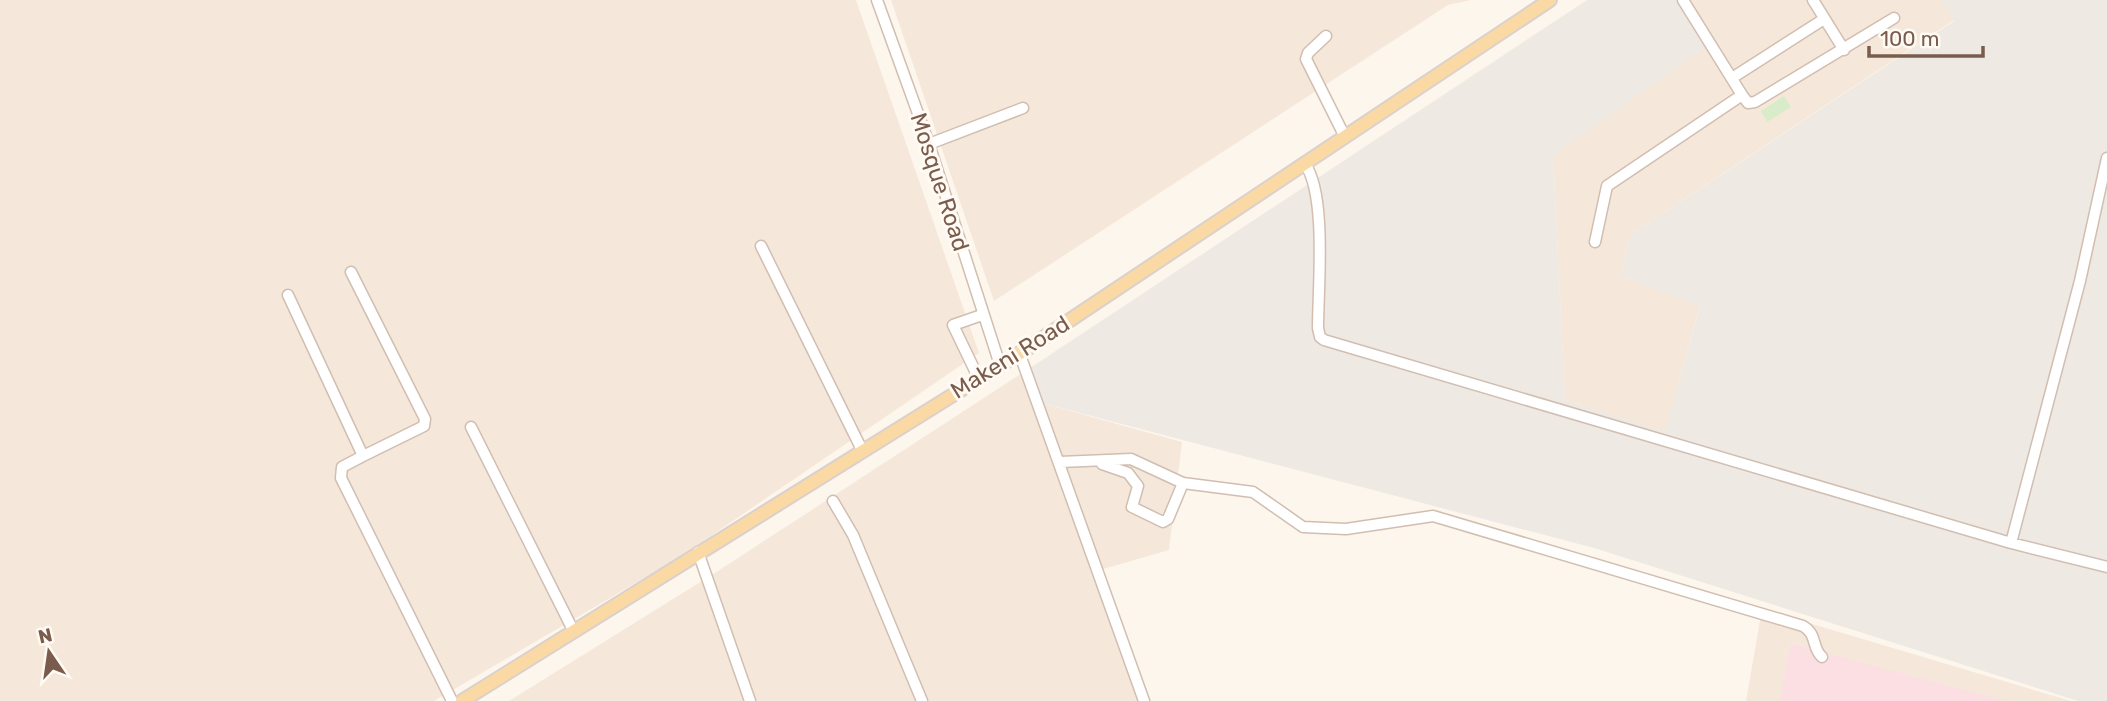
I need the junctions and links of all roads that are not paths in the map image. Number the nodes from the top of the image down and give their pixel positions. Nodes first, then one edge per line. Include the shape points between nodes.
1 (877, 0) edge
2 (1550, 0) edge
3 (1683, 0) edge
4 (1813, 0) edge
5 (1895, 18) dead end
6 (1824, 19) junction
7 (1326, 36) dead end
8 (1844, 50) junction
9 (1732, 78) junction
10 (1742, 95) junction
11 (1023, 108) dead end
12 (1345, 137) junction
13 (929, 144) junction
14 (2107, 158) edge
15 (1305, 164) junction
16 (1595, 242) dead end
17 (761, 246) dead end
18 (352, 272) dead end
19 (289, 295) dead end
20 (982, 315) junction
21 (1019, 352) junction
22 (999, 365) junction
23 (978, 377) junction
24 (471, 427) dead end
25 (862, 450) junction
26 (363, 456) junction
27 (1094, 461) junction
28 (1060, 462) junction
29 (1183, 484) junction
30 (833, 501) dead end
31 (2011, 543) junction
32 (698, 552) junction
33 (2107, 567) edge
34 (573, 630) junction
35 (1822, 657) dead end
36 (452, 701) edge
37 (462, 701) edge
38 (750, 701) edge
39 (922, 701) edge
40 (1144, 701) edge

1 - 13 street, Mosque Road
2 - 12 main road, Makeni Road
3 - 9 street
4 - 6 street
5 - 8 street
6 - 8 street
6 - 9 street
7 - 12 street via 1306,59
8 - 10 street via 1755,102 1748,103
9 - 10 street
10 - 16 street via 1607,186
11 - 13 street
12 - 15 main road, Makeni Road
13 - 20 street, Mosque Road
14 - 31 street via 2080,281
15 - 21 main road, Makeni Road
15 - 31 street via 1315,180 1317,195 1318,328 1324,340
17 - 25 street
18 - 26 street via 425,419 424,426 414,433
19 - 26 street
20 - 22 street, Mosque Road
20 - 23 street via 953,325
21 - 22 main road, Makeni Road
21 - 28 street
22 - 23 main road, Makeni Road
23 - 25 main road, Makeni Road
24 - 34 street
25 - 32 main road, Makeni Road
26 - 36 street via 342,467 341,478
27 - 28 street
27 - 29 street via 1141,461
27 - 29 street via 1128,473 1138,486 1132,507 1163,522
28 - 40 street
29 - 35 street via 1253,492 1294,523 1314,529 1433,516 1804,626 1815,636
30 - 39 street via 853,535
31 - 33 street
32 - 34 main road, Makeni Road
32 - 38 street
34 - 37 main road, Makeni Road

